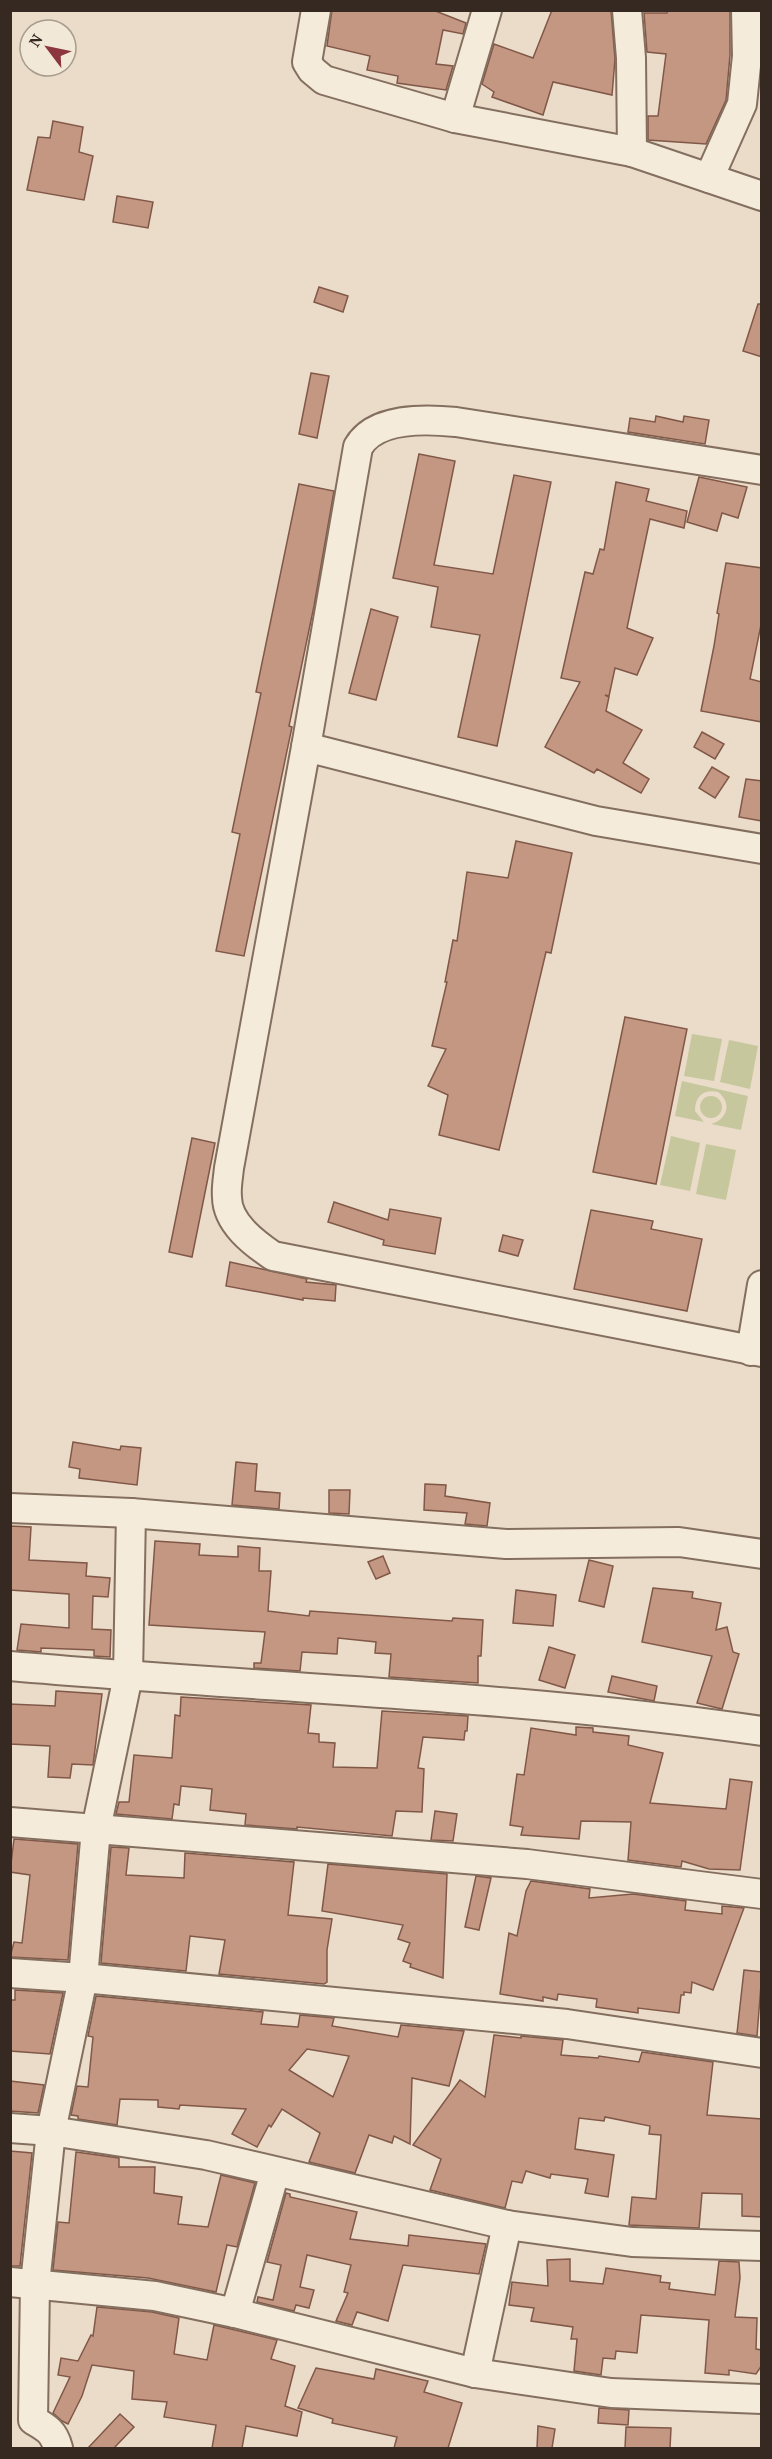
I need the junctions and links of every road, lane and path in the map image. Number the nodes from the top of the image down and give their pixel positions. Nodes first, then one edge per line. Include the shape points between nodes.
1 (316, 10) edge
2 (487, 10) edge
3 (627, 10) edge
4 (746, 10) edge
5 (455, 118) junction
6 (632, 152) junction
7 (708, 178) junction
8 (762, 196) edge
9 (762, 470) edge
10 (306, 747) junction
11 (762, 849) edge
12 (762, 1285) edge
13 (756, 1351) edge
14 (10, 1508) edge
15 (131, 1513) junction
16 (762, 1554) edge
17 (10, 1666) edge
18 (128, 1677) junction
19 (762, 1731) edge
20 (10, 1822) edge
21 (96, 1829) junction
22 (762, 1894) edge
23 (10, 1973) edge
24 (84, 1978) junction
25 (762, 2053) edge
26 (10, 2128) edge
27 (51, 2131) junction
28 (275, 2172) junction
29 (507, 2225) junction
30 (762, 2246) edge
31 (23, 2283) edge
32 (235, 2313) junction
33 (476, 2373) junction
34 (762, 2399) edge
35 (22, 2421) edge
36 (58, 2448) edge

1 - 5 street via 307,62 324,80
2 - 5 street
3 - 6 street
4 - 7 street via 742,104
5 - 6 street
6 - 7 street
7 - 8 street
9 - 10 street via 422,419 393,424 365,437 358,447
10 - 11 street via 596,821
10 - 13 street via 229,1168 226,1200 235,1221 255,1245 273,1256
12 - 13 street
14 - 15 street
15 - 16 street via 506,1544 679,1542
15 - 18 street
17 - 18 street
18 - 19 street via 366,1691
18 - 21 street
20 - 21 street
21 - 22 street via 527,1864
21 - 24 street
23 - 24 street
24 - 25 street via 567,2024
24 - 27 street
26 - 27 street
27 - 28 street via 206,2155
27 - 31 street
28 - 29 street
28 - 32 street
29 - 30 street via 632,2242
29 - 33 street
31 - 32 street via 155,2296
31 - 35 street
32 - 33 street
33 - 34 street via 611,2393
35 - 36 street via 50,2430

